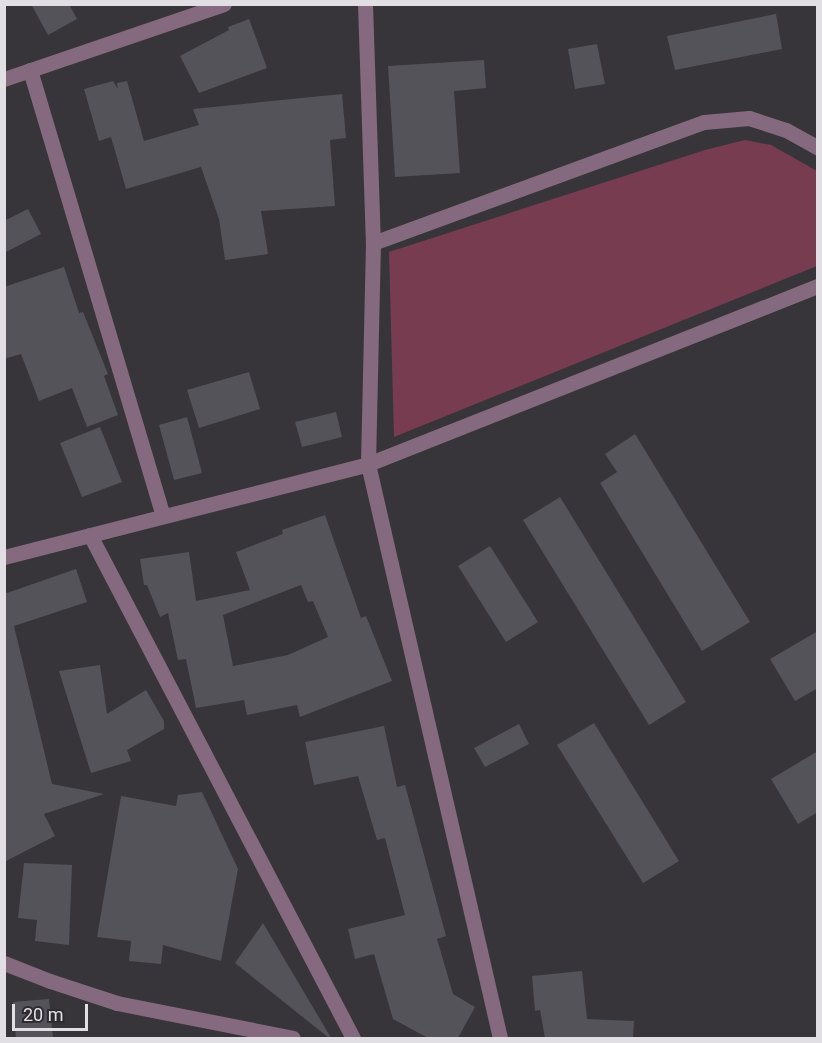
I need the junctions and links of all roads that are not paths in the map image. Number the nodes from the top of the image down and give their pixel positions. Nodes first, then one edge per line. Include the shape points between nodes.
1 (224, 4) edge
2 (365, 4) edge
3 (30, 70) junction
4 (4, 79) edge
5 (818, 148) edge
6 (373, 243) junction
7 (818, 286) edge
8 (368, 464) junction
9 (163, 516) junction
10 (90, 535) junction
11 (4, 557) edge
12 (4, 963) edge
13 (293, 1038) edge
14 (353, 1038) edge
15 (500, 1038) edge

1 - 3 street
2 - 6 street
3 - 4 street
3 - 9 street
5 - 6 street via 786,130 749,118 704,122
6 - 8 street
7 - 8 street
8 - 9 street
8 - 15 street
9 - 10 street
10 - 11 street
10 - 14 street
12 - 13 street via 117,1003

